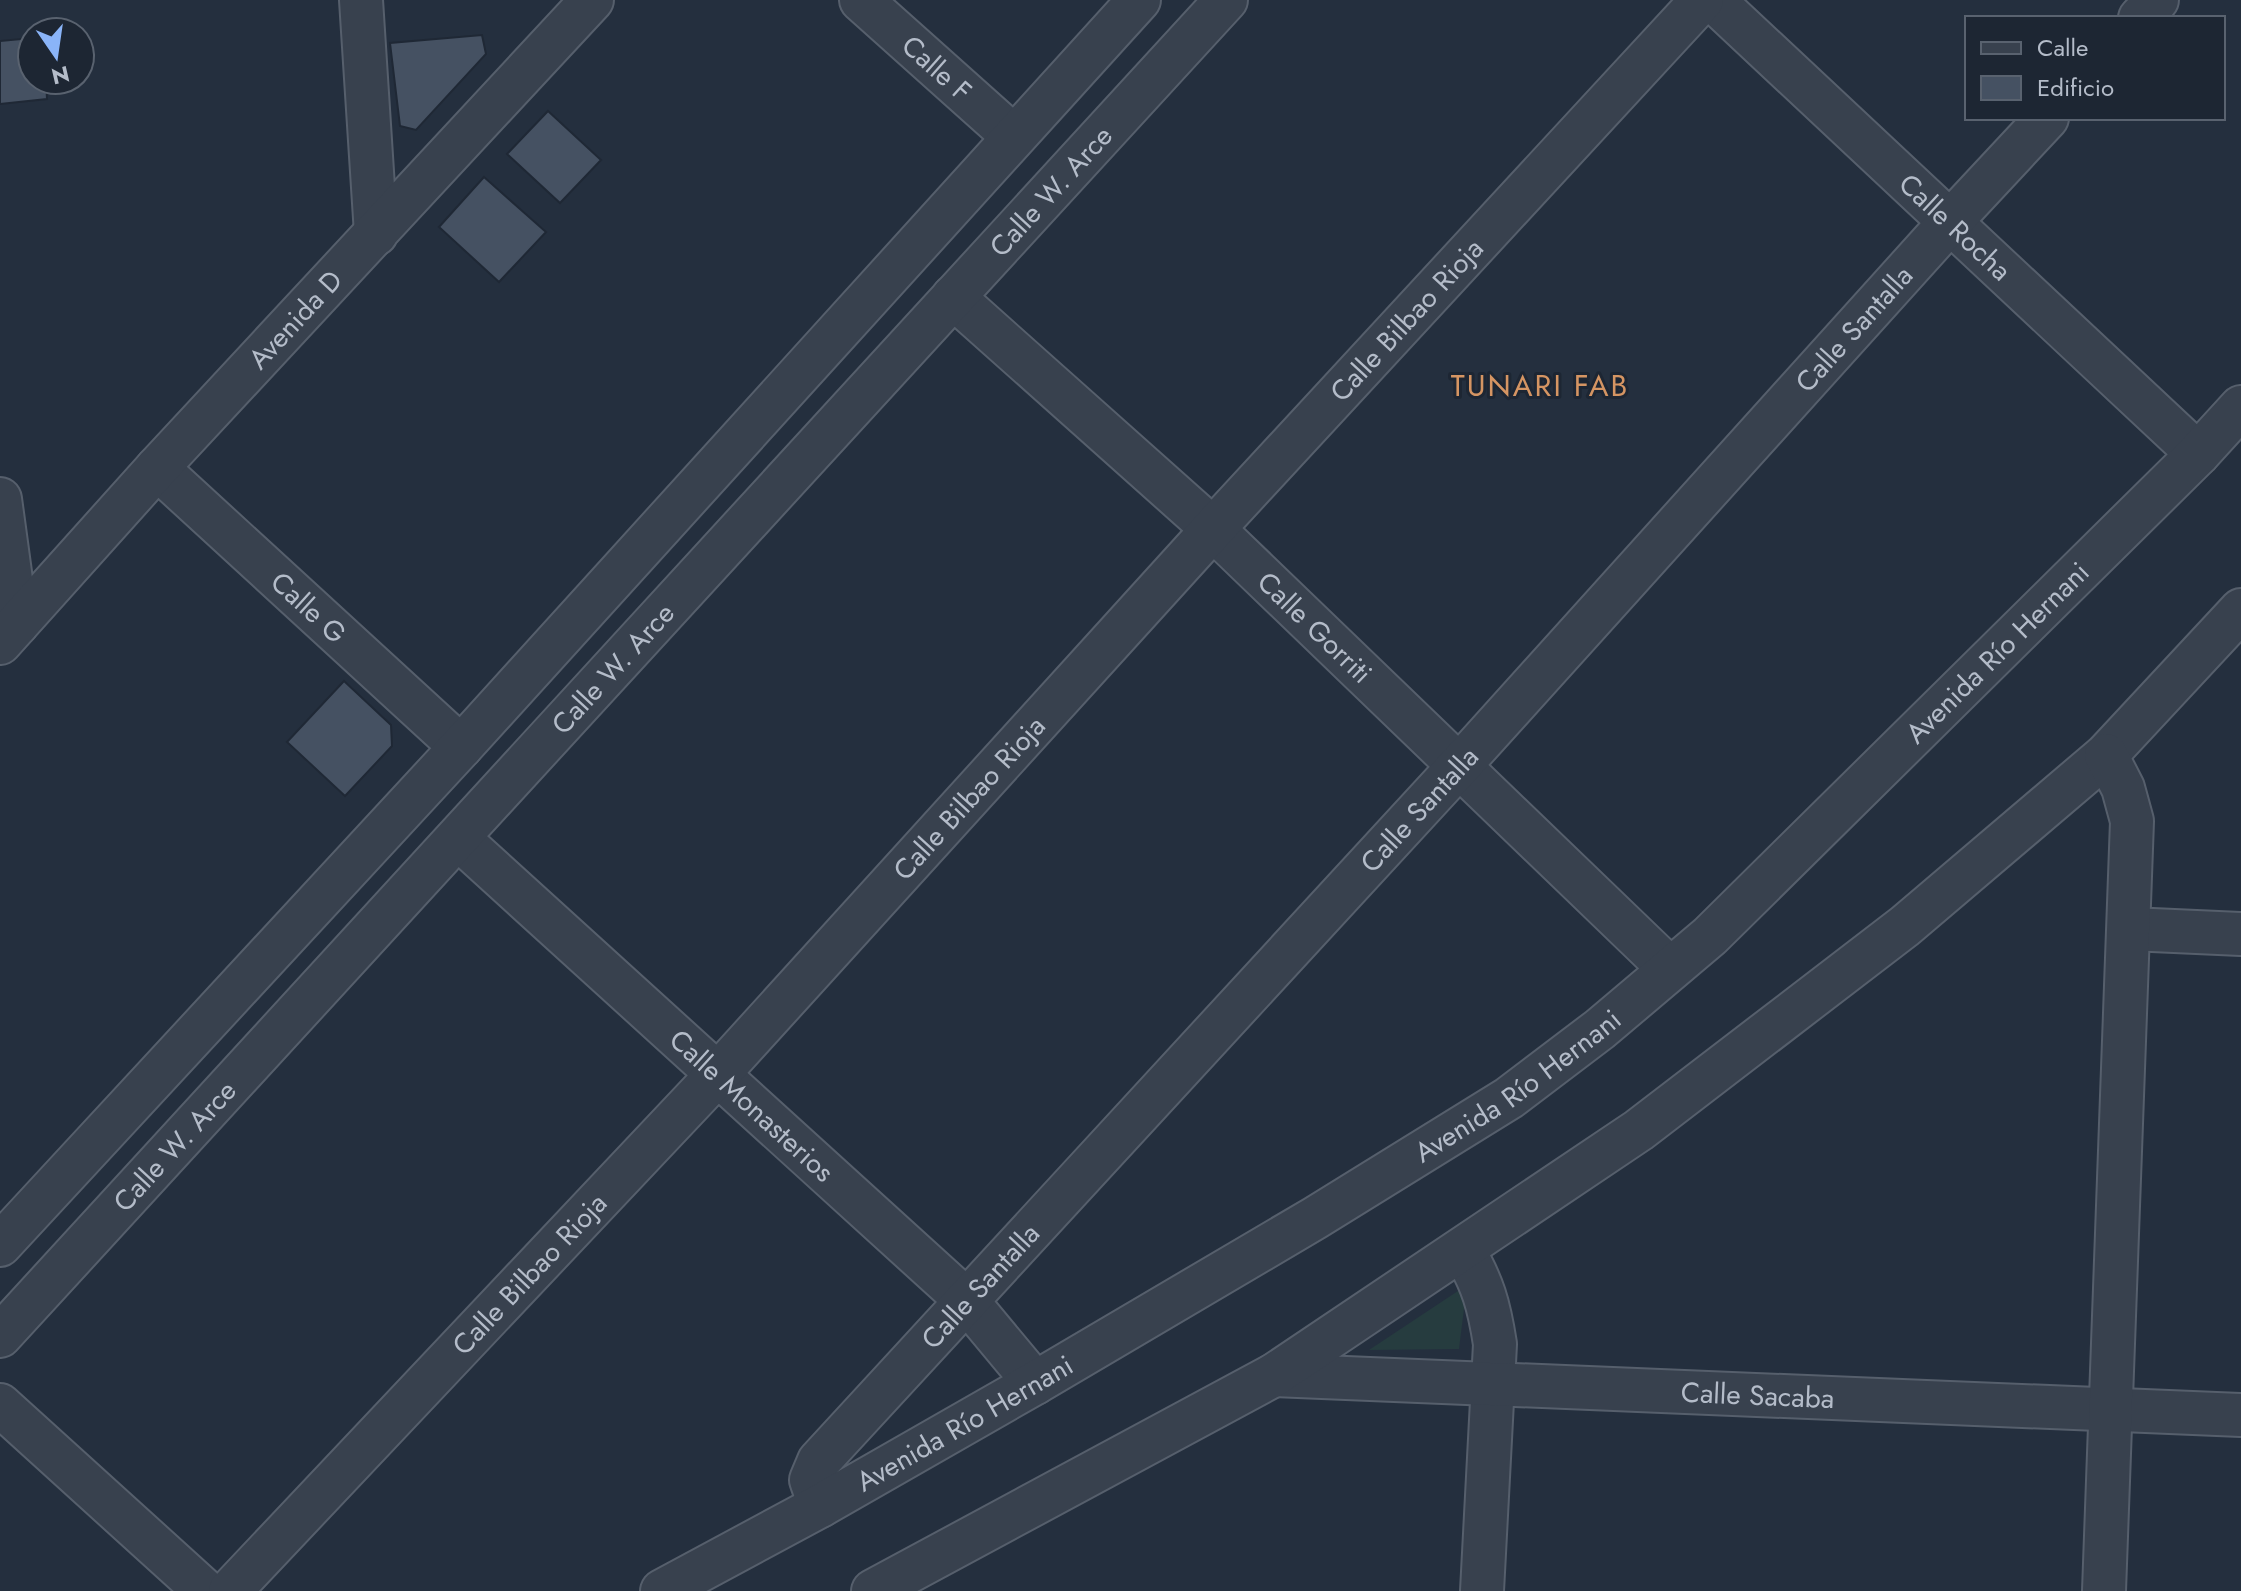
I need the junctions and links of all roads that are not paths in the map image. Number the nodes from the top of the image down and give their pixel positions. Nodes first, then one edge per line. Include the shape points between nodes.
1 (361, 0) edge
2 (592, 0) edge
3 (861, 0) edge
4 (1139, 0) edge
5 (1226, 0) edge
6 (1702, 0) edge
7 (1713, 0) edge
8 (2157, 0) edge
9 (2142, 16) edge
10 (2045, 120) edge
11 (1013, 136) junction
12 (1950, 222) junction
13 (376, 234) junction
14 (953, 297) junction
15 (2241, 407) edge
16 (2198, 454) junction
17 (157, 468) junction
18 (0, 499) edge
19 (1213, 529) junction
20 (2241, 610) edge
21 (8, 634) edge
22 (461, 747) junction
23 (2106, 755) junction
24 (1460, 765) junction
25 (459, 839) junction
26 (2130, 929) junction
27 (2241, 934) edge
28 (1669, 968) junction
29 (718, 1074) junction
30 (0, 1245) edge
31 (1463, 1250) junction
32 (966, 1300) junction
33 (0, 1336) edge
34 (1274, 1375) junction
35 (1035, 1383) junction
36 (1493, 1386) junction
37 (0, 1405) edge
38 (2111, 1409) junction
39 (2241, 1415) edge
40 (820, 1506) junction
41 (205, 1591) edge
42 (230, 1591) edge
43 (662, 1591) edge
44 (873, 1591) edge
45 (1482, 1591) edge
46 (2104, 1591) edge

1 - 13 street
2 - 13 street, Avenida D
3 - 11 street, Calle F
4 - 11 street
5 - 14 street, Calle W. Arce
6 - 19 street, Calle Bilbao Rioja
7 - 12 street, Calle Rocha
8 - 9 street
10 - 12 street, Calle Santalla
11 - 22 street
12 - 16 street, Calle Rocha
12 - 24 street, Calle Santalla
13 - 17 street, Avenida D
14 - 19 street, Calle Gorriti
14 - 25 street, Calle W. Arce
15 - 16 street, Avenida Río Hernani
16 - 28 street, Avenida Río Hernani via 1710,936
17 - 21 street, Avenida D
17 - 22 street, Calle G
18 - 21 street
19 - 24 street, Calle Gorriti
19 - 29 street, Calle Bilbao Rioja
20 - 23 street
22 - 30 street
23 - 26 street via 2132,821
23 - 31 street via 1879,946 1639,1130
24 - 28 street, Calle Gorriti
24 - 32 street, Calle Santalla
25 - 29 street, Calle Monasterios
25 - 33 street, Calle W. Arce
26 - 27 street
26 - 38 street
28 - 35 street, Avenida Río Hernani via 1509,1098
29 - 32 street, Calle Monasterios
29 - 42 street, Calle Bilbao Rioja
31 - 34 street
31 - 36 street via 1489,1304 1495,1344
32 - 35 street, Calle Monasterios
32 - 40 street, Calle Santalla via 819,1461 811,1480
34 - 36 street, Calle Sacaba
34 - 44 street
35 - 40 street, Avenida Río Hernani
36 - 38 street, Calle Sacaba
36 - 45 street
37 - 41 street
38 - 39 street, Calle Sacaba
38 - 46 street
40 - 43 street, Avenida Río Hernani

